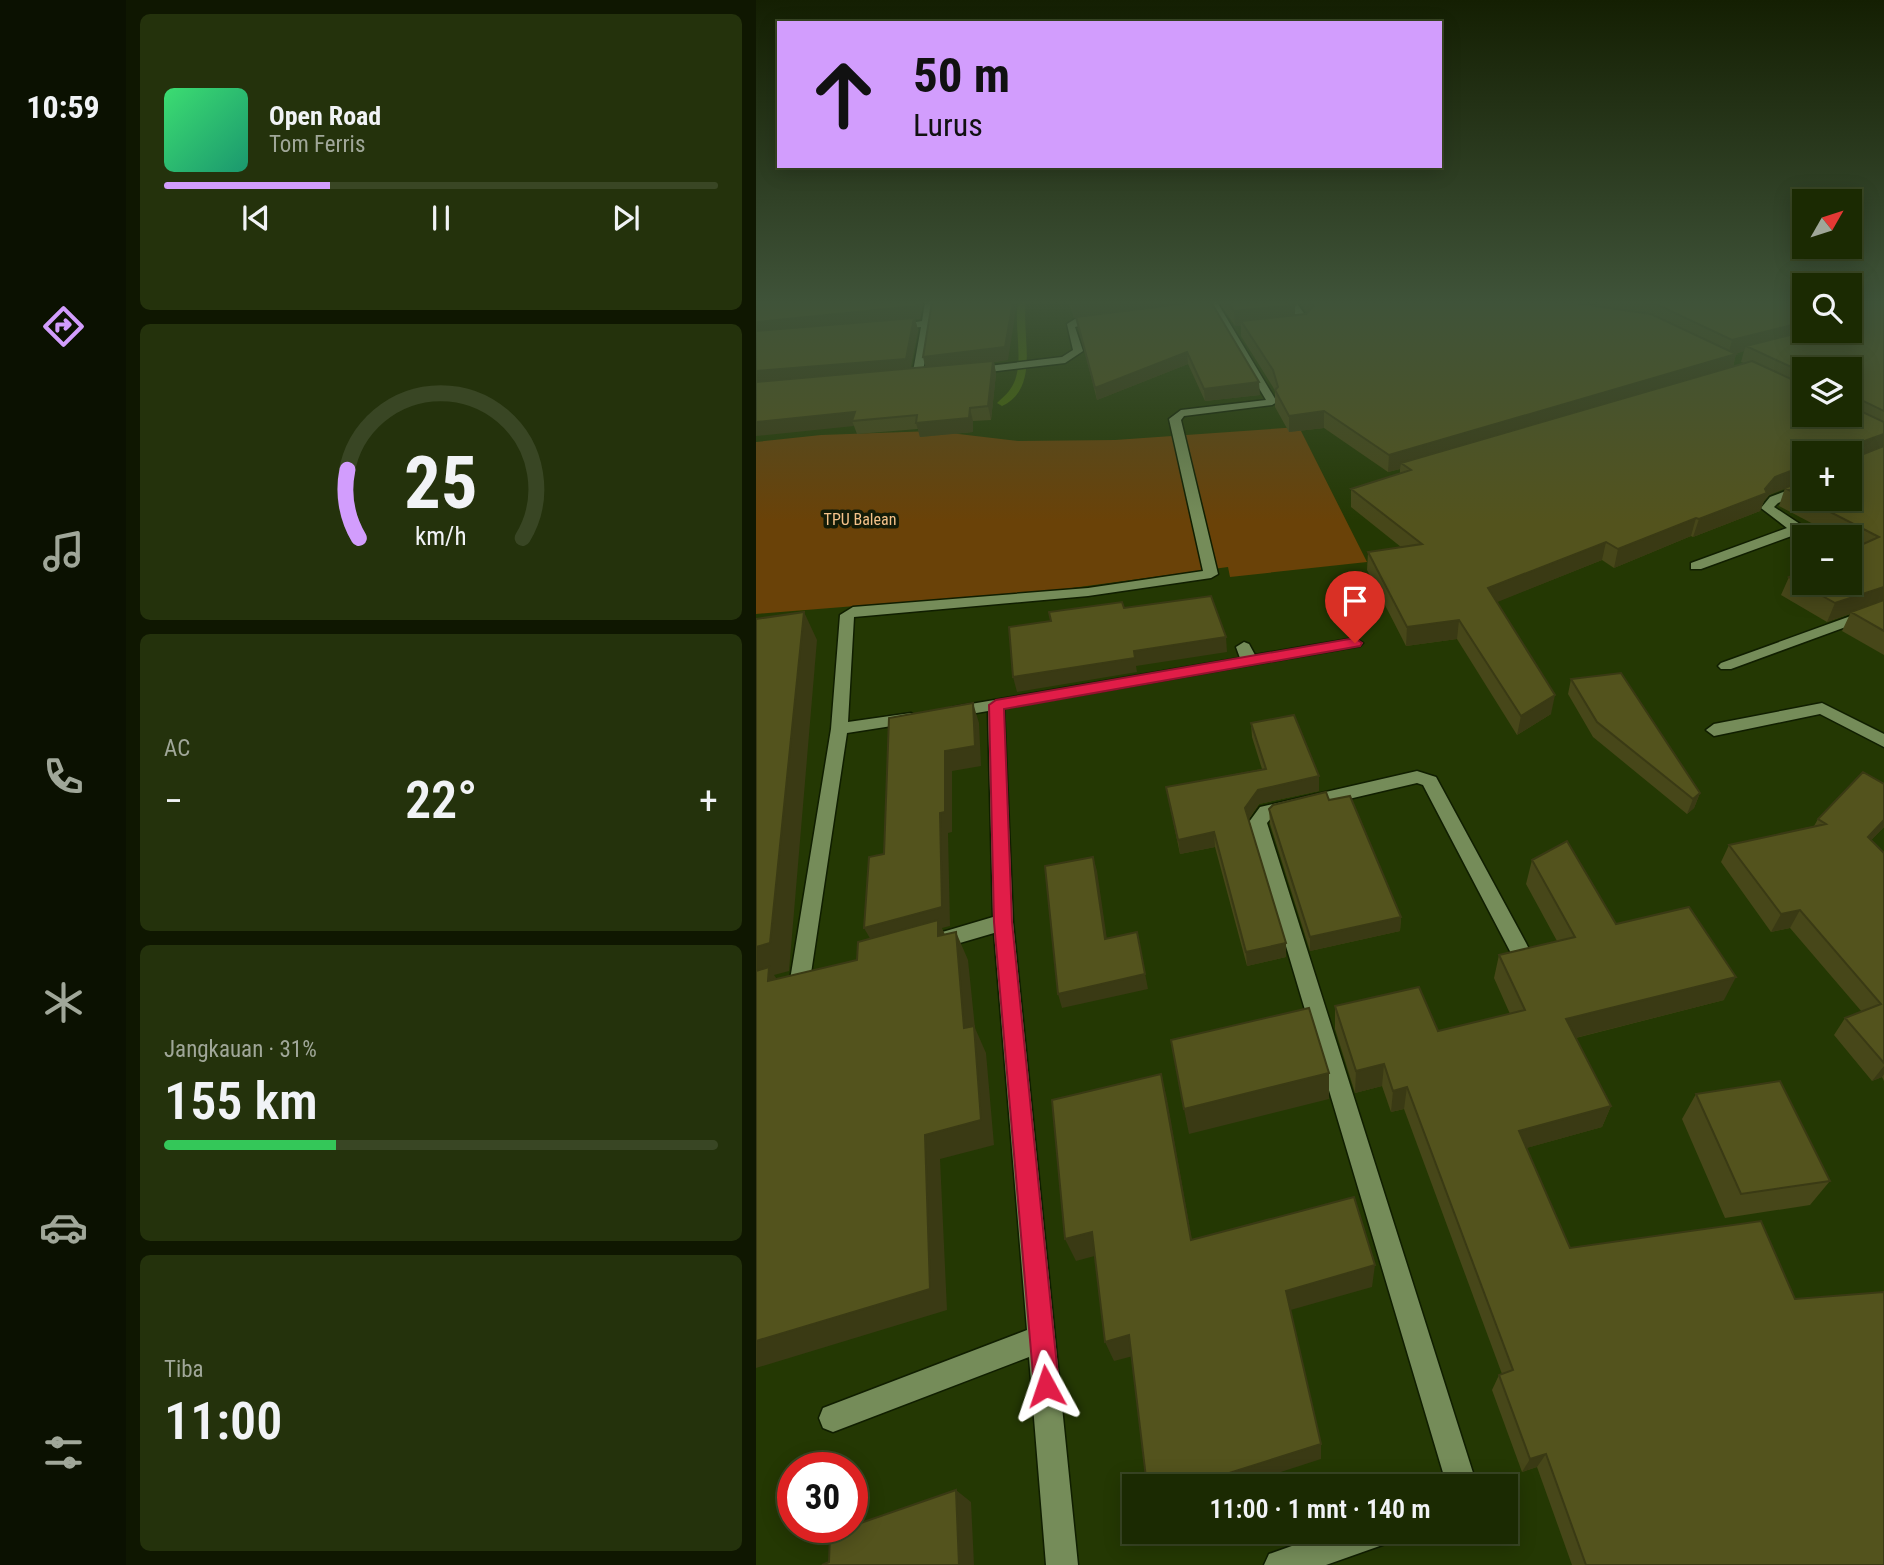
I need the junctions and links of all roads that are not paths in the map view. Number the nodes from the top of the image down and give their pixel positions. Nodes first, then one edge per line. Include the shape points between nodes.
1 (930, 375) edge
2 (1259, 375) edge
3 (917, 377) joint
4 (903, 378) edge
5 (1792, 493) edge
6 (1696, 566) dead end
7 (1884, 608) edge
8 (1355, 643) dead end
9 (1726, 666) dead end
10 (996, 705) junction
11 (839, 729) junction
12 (1714, 730) dead end
13 (1884, 741) edge
14 (1003, 922) junction
15 (914, 948) edge
16 (1519, 949) edge
17 (826, 973) edge
18 (800, 980) junction
19 (778, 986) edge
20 (1042, 1338) junction
21 (833, 1418) dead end
22 (1459, 1474) edge
23 (1342, 1544) edge
24 (1062, 1565) edge
25 (1280, 1565) edge

1 - 3 street
2 - 11 street via 1272,404 1181,413 1175,419 1211,575 1088,592 853,611 845,623
3 - 4 street
5 - 6 street via 1767,508 1790,522 1795,527 1791,531
7 - 9 street
8 - 10 street via 1246,654
10 - 11 street
10 - 14 street
11 - 18 street
12 - 13 street via 1822,708
14 - 15 street
14 - 20 street
16 - 22 street via 1430,781 1417,777 1266,812 1258,822
17 - 18 street
18 - 19 street
20 - 21 street
20 - 24 street
23 - 25 street

